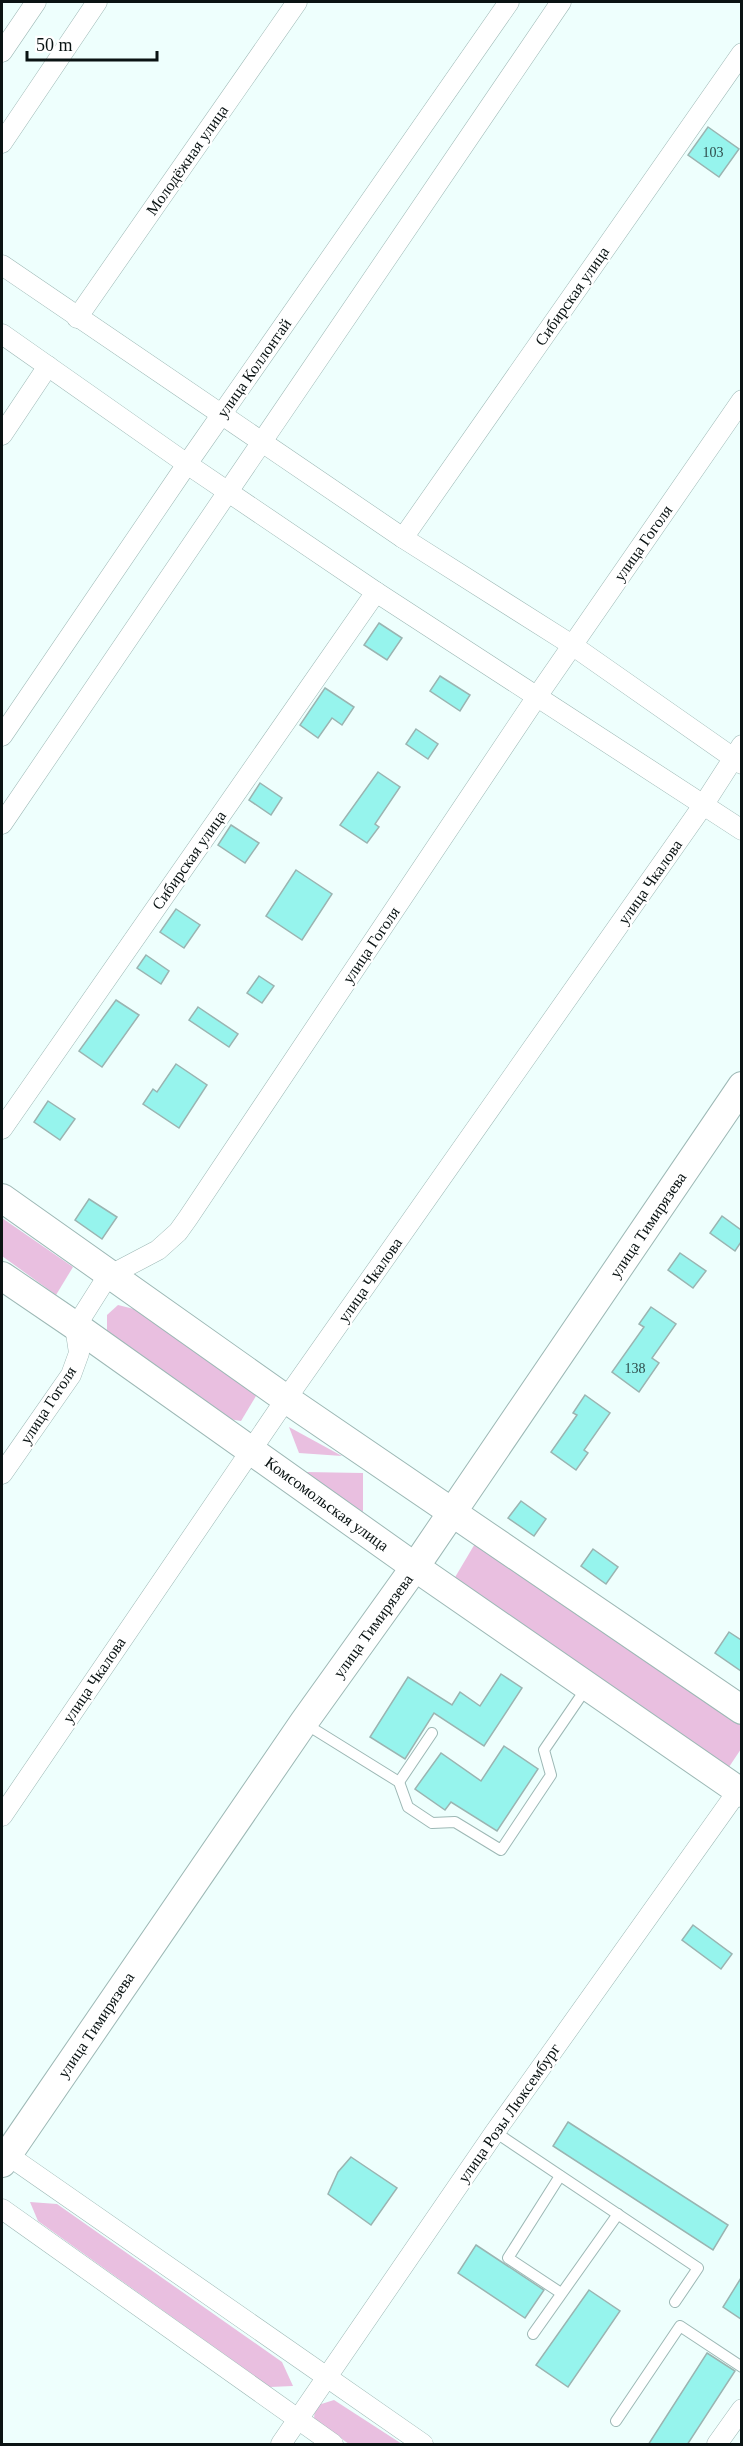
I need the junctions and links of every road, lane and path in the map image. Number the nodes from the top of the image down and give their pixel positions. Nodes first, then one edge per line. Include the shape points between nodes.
1 (36, 2) edge
2 (97, 2) edge
3 (297, 2) edge
4 (509, 2) edge
5 (561, 2) edge
6 (2, 52) edge
7 (741, 53) edge
8 (2, 143) edge
9 (2, 265) edge
10 (76, 318) junction
11 (2, 334) edge
12 (48, 366) junction
13 (741, 400) edge
14 (221, 416) junction
15 (2, 435) edge
16 (261, 442) junction
17 (187, 464) junction
18 (228, 492) junction
19 (403, 538) junction
20 (376, 591) junction
21 (572, 645) junction
22 (538, 695) junction
23 (2, 736) edge
24 (738, 756) edge
25 (704, 804) junction
26 (2, 824) edge
27 (741, 830) edge
28 (741, 1086) edge
29 (2, 1130) edge
30 (2, 1198) edge
31 (112, 1275) junction
32 (2, 1276) edge
33 (77, 1327) junction
34 (286, 1399) junction
35 (251, 1450) junction
36 (2, 1474) edge
37 (453, 1512) junction
38 (415, 1567) junction
39 (587, 1687) junction
40 (741, 1710) edge
41 (304, 1722) junction
42 (432, 1733) dead end
43 (399, 1782) junction
44 (740, 1790) edge
45 (2, 1816) edge
46 (495, 2132) junction
47 (3, 2156) edge
48 (560, 2176) junction
49 (2, 2209) edge
50 (618, 2214) junction
51 (561, 2293) junction
52 (675, 2302) dead end
53 (533, 2334) dead end
54 (741, 2367) edge
55 (327, 2378) junction
56 (741, 2409) edge
57 (298, 2420) junction
58 (616, 2421) dead end
59 (281, 2445) edge
60 (333, 2445) edge
61 (423, 2445) edge
62 (717, 2445) edge

1 - 6 street
2 - 8 street
3 - 10 street, Молодёжная улица
4 - 14 street, улица Коллонтай
5 - 16 street
7 - 19 street, Сибирская улица
9 - 10 street
10 - 14 street
11 - 12 street
12 - 15 street
12 - 17 street
13 - 21 street, улица Гоголя
14 - 16 street
14 - 17 street, улица Коллонтай
16 - 18 street
16 - 19 street
17 - 18 street
17 - 23 street, улица Коллонтай
18 - 20 street
18 - 26 street
19 - 21 street
20 - 22 street
20 - 29 street, Сибирская улица
21 - 22 street, улица Гоголя
21 - 24 street
22 - 25 street
22 - 31 street, улица Гоголя via 178,1232 158,1250
24 - 25 street, улица Чкалова
25 - 27 street
25 - 34 street, улица Чкалова
28 - 37 street, улица Тимирязева
30 - 31 street
31 - 33 street, улица Гоголя
31 - 34 street
32 - 33 street, Комсомольская улица
33 - 35 street, Комсомольская улица
33 - 36 street, улица Гоголя via 79,1353 71,1375
34 - 35 street, улица Чкалова
34 - 37 street
35 - 38 street, Комсомольская улица
35 - 45 street, улица Чкалова
37 - 38 street, улица Тимирязева
37 - 40 street
38 - 39 street, Комсомольская улица
38 - 41 street, улица Тимирязева
39 - 43 lane via 544,1750 551,1775 501,1850 455,1822 432,1823 408,1807
39 - 44 street, Комсомольская улица
41 - 43 lane
41 - 47 street, улица Тимирязева
42 - 43 lane
44 - 46 street, улица Розы Люксембург
46 - 48 lane
46 - 55 street, улица Розы Люксембург
47 - 55 street
48 - 50 lane
48 - 51 lane via 508,2258
49 - 57 street
50 - 51 lane
50 - 52 lane via 698,2268
51 - 53 lane
54 - 58 lane via 680,2326
55 - 57 street, улица Розы Люксембург
55 - 61 street
56 - 62 street
57 - 59 street, улица Розы Люксембург
57 - 60 street

